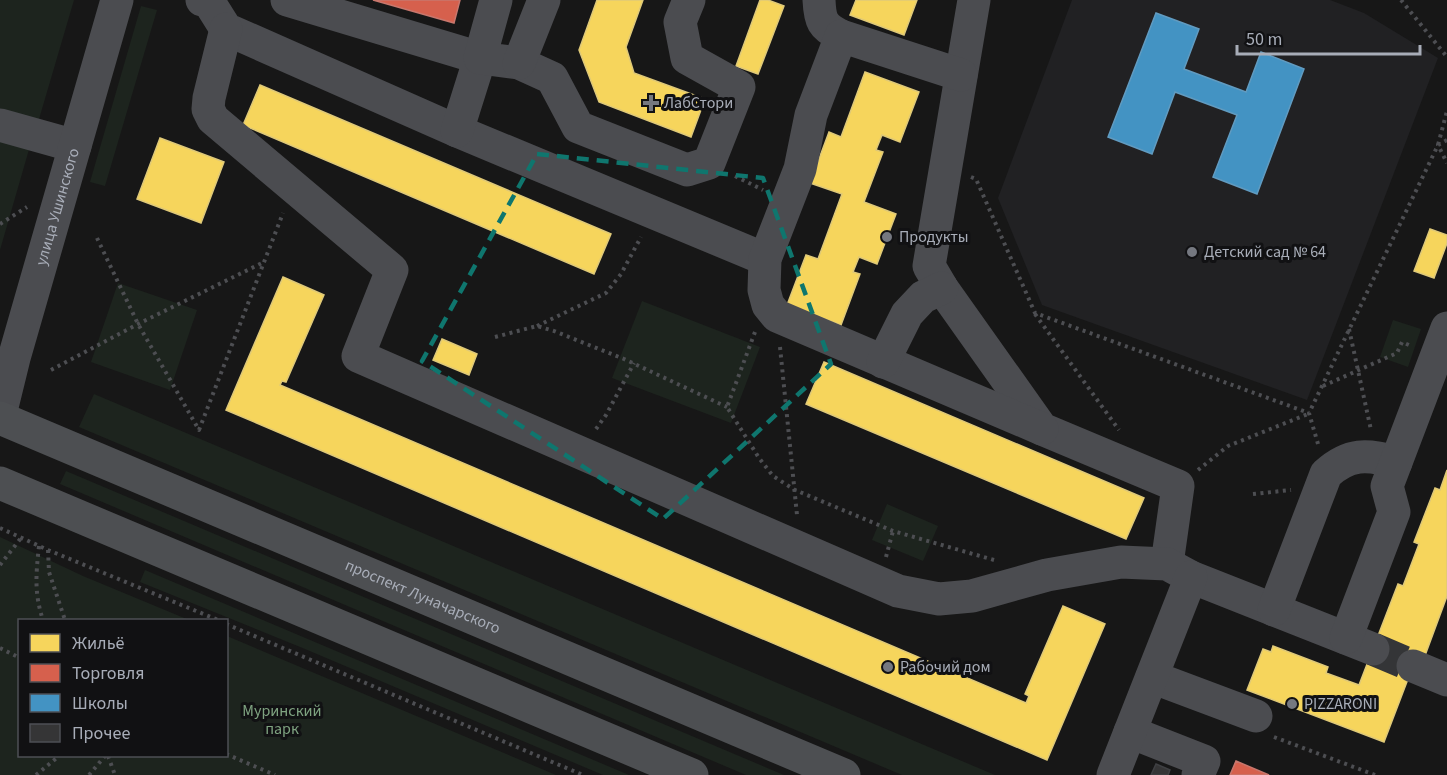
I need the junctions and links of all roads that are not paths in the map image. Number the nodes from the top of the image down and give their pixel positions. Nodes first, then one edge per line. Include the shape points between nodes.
1 (117, 0) edge
2 (287, 0) edge
3 (496, 0) edge
4 (544, 0) edge
5 (689, 0) edge
6 (819, 0) edge
7 (974, 0) edge
8 (214, 8) edge
9 (841, 36) junction
10 (480, 58) junction
11 (519, 63) junction
12 (961, 75) junction
13 (0, 125) edge
14 (457, 131) junction
15 (75, 146) junction
16 (765, 259) junction
17 (942, 288) junction
18 (1442, 342) edge
19 (883, 362) junction
20 (0, 416) edge
21 (1042, 429) junction
22 (1386, 459) junction
23 (0, 483) edge
24 (1179, 570) junction
25 (1274, 609) junction
26 (1413, 666) tunnel mouth
27 (1152, 677) junction
28 (1447, 680) edge
29 (1256, 716) road end
30 (1130, 732) junction
31 (692, 775) edge
32 (844, 775) edge
33 (1113, 775) edge
34 (1198, 775) edge

1 - 15 street, улица Ушинского
2 - 10 street
3 - 10 street
4 - 11 street
5 - 11 street via 680,22 687,58 742,78 709,163 687,170 578,128 552,78
6 - 9 street via 826,28
7 - 12 street
8 - 14 street
8 - 24 street via 208,98 213,119 392,270 358,356 898,591 939,599 972,597 1047,575 1121,562
9 - 12 street
9 - 16 street via 811,115 800,169
10 - 11 street
10 - 14 street
12 - 17 street via 929,266
13 - 15 street
14 - 16 street
15 - 20 street, улица Ушинского
16 - 19 street via 764,290 772,310
17 - 19 street via 923,297 907,314
17 - 21 street
18 - 22 street
19 - 21 street
20 - 32 main road, проспект Луначарского
21 - 24 street via 1178,486
22 - 25 street via 1356,457 1339,462 1321,486
22 - 25 street via 1387,486 1394,512 1360,643
23 - 31 main road
24 - 25 street
24 - 27 street
26 - 28 street
27 - 29 street
27 - 30 street
30 - 33 street
30 - 34 street via 1204,761

